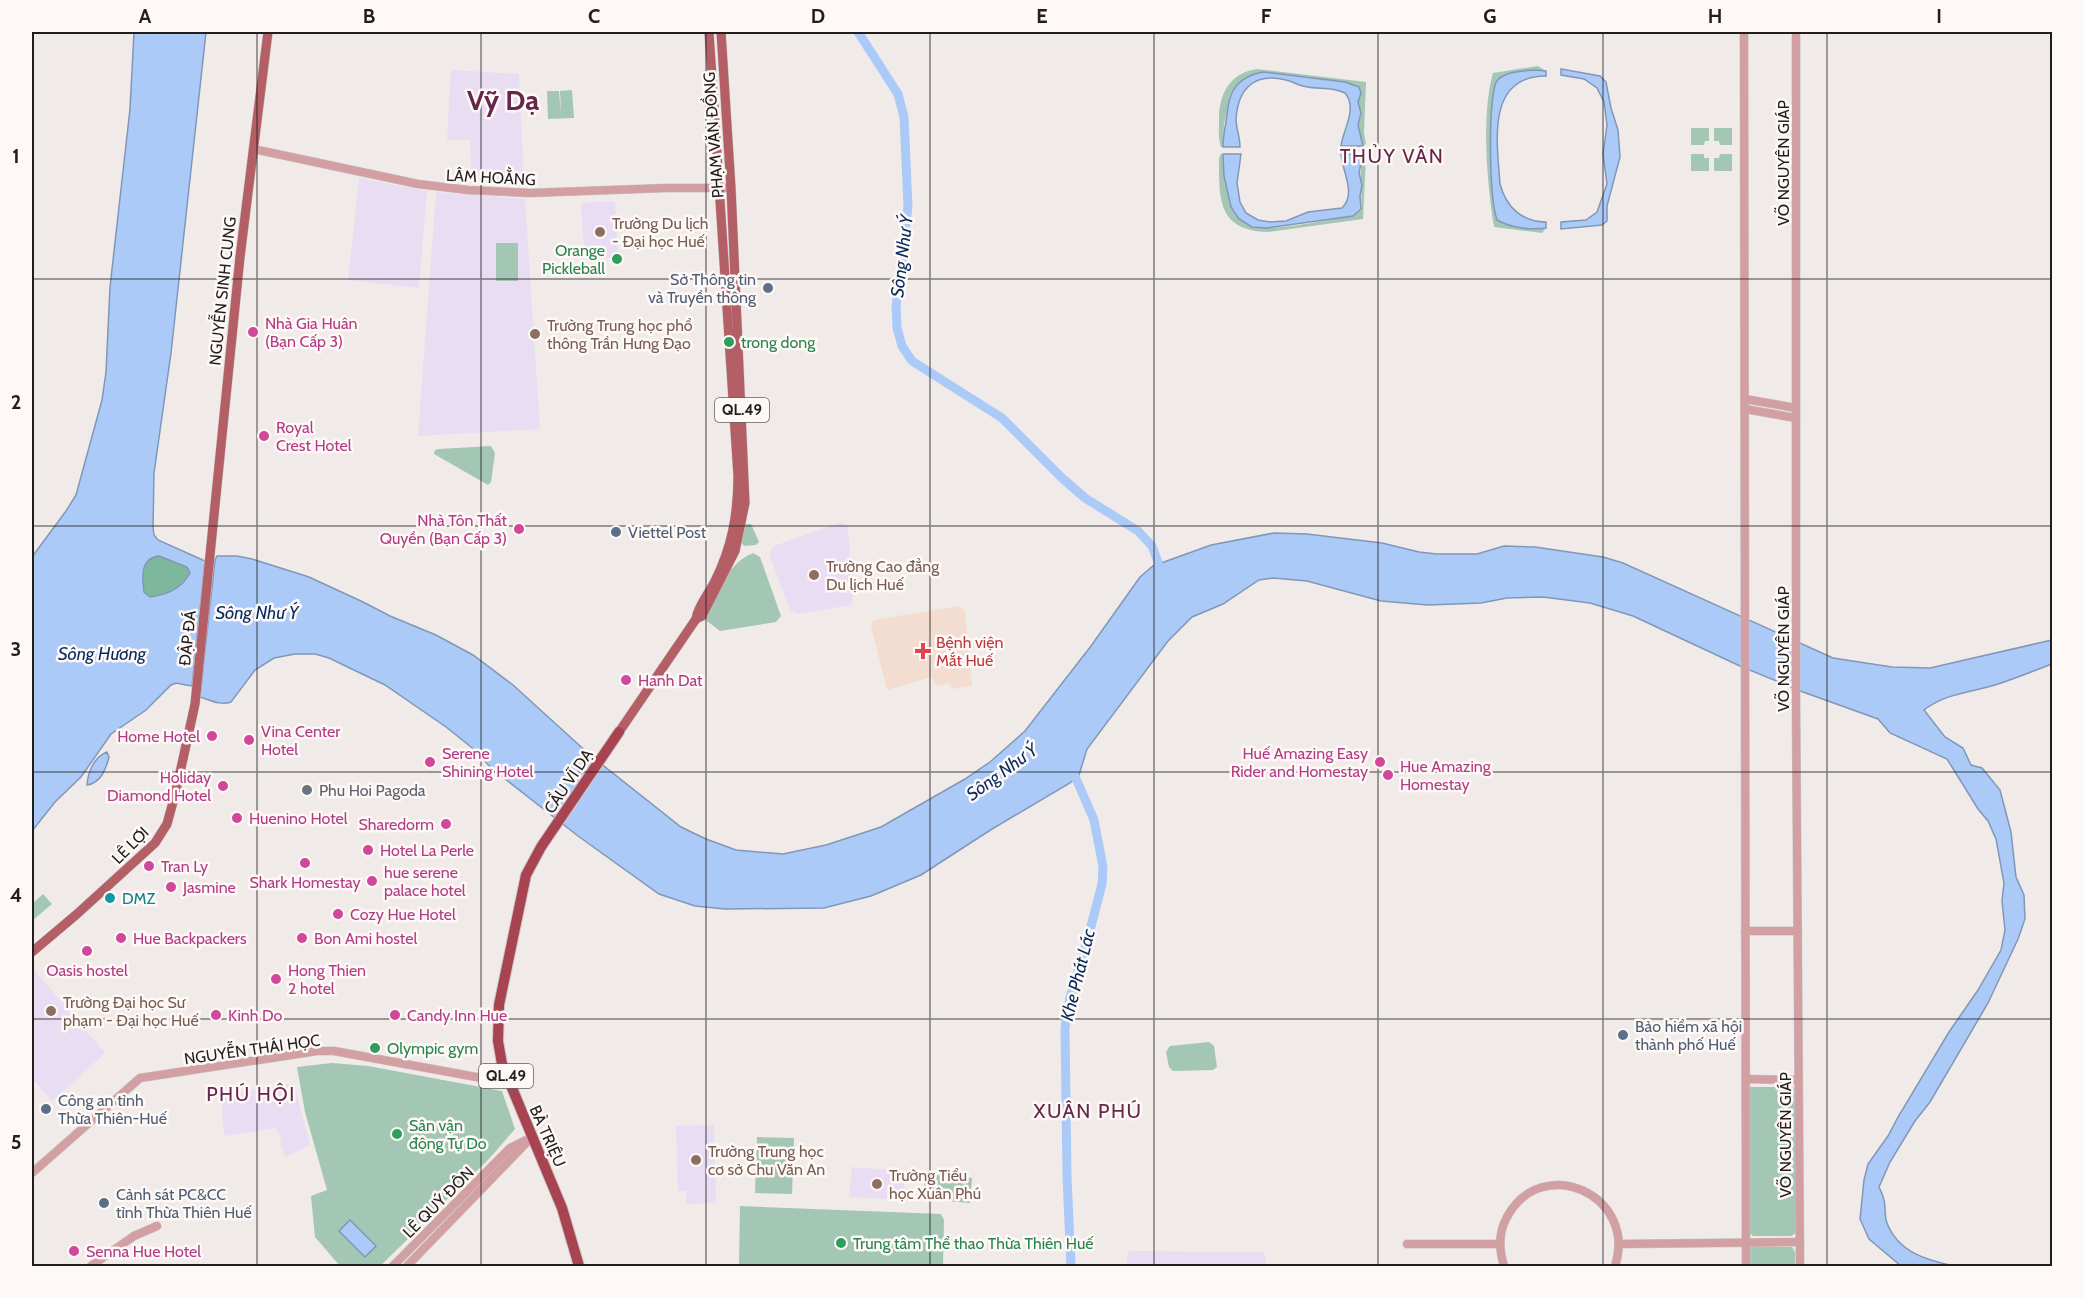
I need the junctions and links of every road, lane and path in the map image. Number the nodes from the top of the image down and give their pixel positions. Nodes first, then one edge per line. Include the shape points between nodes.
1 (268, 32) edge
2 (709, 32) edge
3 (721, 32) edge
4 (1744, 32) edge
5 (1796, 32) edge
6 (253, 149) junction
7 (720, 188) junction
8 (731, 188) junction
9 (1745, 399) junction
10 (1796, 408) junction
11 (1745, 409) junction
12 (1796, 418) junction
13 (210, 555) joint
14 (696, 619) junction
15 (192, 724) joint
16 (619, 732) joint
17 (526, 875) joint
18 (1744, 931) junction
19 (1798, 931) junction
20 (32, 952) edge
21 (1746, 1079) junction
22 (1798, 1080) junction
23 (509, 1083) junction
24 (532, 1137) junction
25 (32, 1173) edge
26 (157, 1226) dead end
27 (432, 1227) junction
28 (439, 1234) junction
29 (1746, 1242) junction
30 (1800, 1242) junction
31 (1407, 1244) dead end
32 (1500, 1244) junction
33 (1619, 1244) junction
34 (90, 1266) edge
35 (393, 1266) edge
36 (407, 1266) edge
37 (579, 1266) edge
38 (1504, 1266) edge
39 (1615, 1266) edge
40 (1746, 1266) edge
41 (1800, 1266) edge

1 - 6 main road, NGUYỄN SINH CUNG
2 - 7 main road, PHẠM VĂN ĐỒNG / QL.49
3 - 8 main road, PHẠM VĂN ĐỒNG / QL.49
4 - 9 street
5 - 10 street, VÕ NGUYÊN GIÁP
6 - 7 street, LÂM HOẰNG via 441,188 530,193
6 - 13 main road, NGUYỄN SINH CUNG
7 - 8 street, LÂM HOẰNG
7 - 14 main road, PHẠM VĂN ĐỒNG / QL.49 via 737,512 728,550
8 - 14 main road, PHẠM VĂN ĐỒNG / QL.49 via 745,502 735,551 702,616
9 - 10 street
9 - 11 street
10 - 12 street, VÕ NGUYÊN GIÁP
11 - 12 street
11 - 18 street
12 - 19 street, VÕ NGUYÊN GIÁP
13 - 15 main road, ĐẬP ĐÁ
14 - 16 main road, PHẠM VĂN ĐỒNG / QL.49
15 - 20 main road, LÊ LỢI via 162,834 146,853
16 - 17 highway, CẦU VĨ DẠ / QL.49
17 - 23 highway, BÀ TRIỆU / QL.49 via 499,1005 498,1041
18 - 19 street
18 - 21 street
19 - 22 street, VÕ NGUYÊN GIÁP
21 - 22 street
21 - 29 street
22 - 30 street, VÕ NGUYÊN GIÁP
23 - 24 highway, BÀ TRIỆU / QL.49
23 - 25 street, NGUYỄN THÁI HỌC via 334,1051 140,1078
24 - 27 street, LÊ QUÝ ĐÔN via 510,1148
24 - 28 street, LÊ QUÝ ĐÔN
24 - 37 highway, BÀ TRIỆU / QL.49 via 562,1208
26 - 34 street via 134,1236
27 - 28 street
27 - 35 street, LÊ QUÝ ĐÔN
28 - 36 street, LÊ QUÝ ĐÔN
29 - 30 street
29 - 33 street
29 - 40 street
30 - 41 street, VÕ NGUYÊN GIÁP
31 - 32 street
32 - 33 street via 1504,1221 1518,1202 1537,1190 1560,1185 1582,1190 1602,1202 1615,1221
32 - 38 street
33 - 39 street

